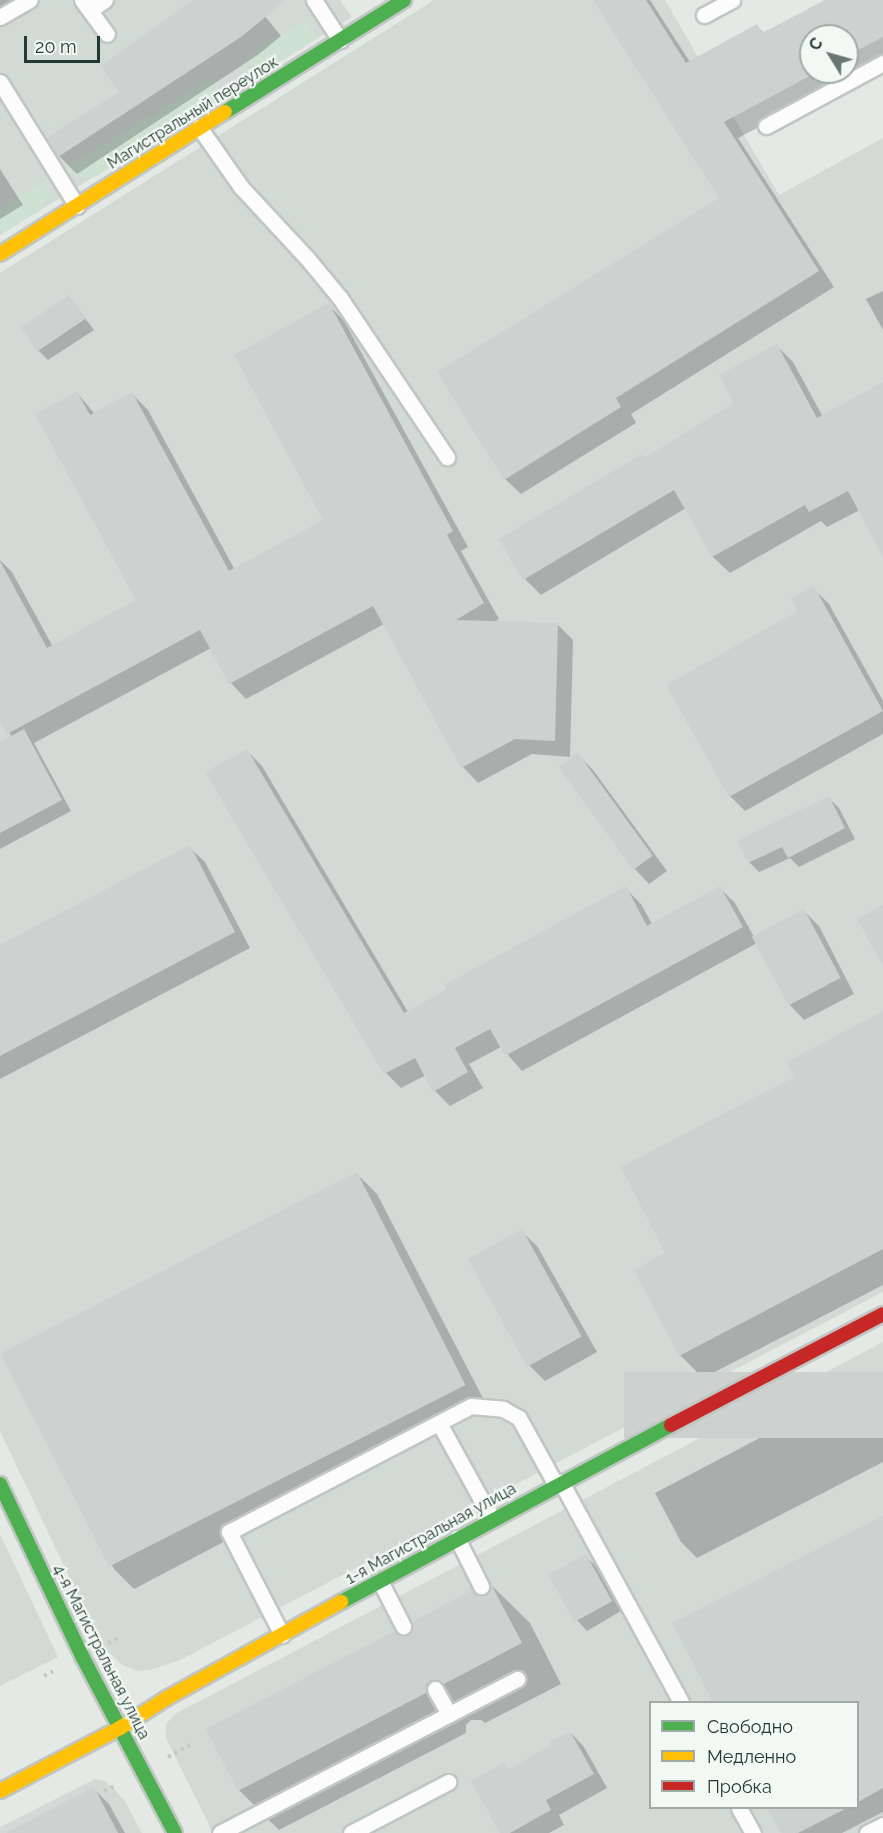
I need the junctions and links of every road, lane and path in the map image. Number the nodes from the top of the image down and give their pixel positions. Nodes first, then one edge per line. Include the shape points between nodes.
1 (29, 0) edge
2 (105, 0) edge
3 (314, 0) edge
4 (732, 0) edge
5 (393, 3) edge
6 (86, 5) edge
7 (704, 15) dead end
8 (0, 17) edge
9 (107, 34) dead end
10 (340, 40) junction
11 (883, 63) edge
12 (0, 82) edge
13 (766, 126) dead end
14 (199, 127) junction
15 (77, 206) junction
16 (0, 254) edge
17 (447, 457) dead end
18 (883, 1314) edge
19 (439, 1423) junction
20 (0, 1484) edge
21 (558, 1484) junction
22 (492, 1519) junction
23 (457, 1538) junction
24 (380, 1581) junction
25 (481, 1586) dead end
26 (403, 1626) dead end
27 (282, 1635) junction
28 (63, 1666) dead end
29 (44, 1676) dead end
30 (517, 1679) dead end
31 (435, 1689) dead end
32 (680, 1701) edge
33 (449, 1714) junction
34 (120, 1728) junction
35 (448, 1782) dead end
36 (0, 1791) edge
37 (740, 1809) edge
38 (883, 1825) edge
39 (175, 1833) edge
40 (220, 1833) edge
41 (351, 1833) edge
42 (753, 1833) edge
43 (867, 1833) edge

1 - 8 lane
2 - 6 lane
3 - 10 lane
4 - 7 lane
5 - 10 street, Магистральный переулок
6 - 9 lane
10 - 14 street, Магистральный переулок
11 - 13 lane
12 - 15 lane
14 - 15 street, Магистральный переулок
14 - 17 lane via 241,187 340,298
15 - 16 street, Магистральный переулок
18 - 21 street, 1-я Магистральная улица
19 - 21 lane via 471,1406 503,1409 519,1418
19 - 22 lane
19 - 27 lane via 229,1532
20 - 34 street, 4-я Магистральная улица
21 - 22 street, 1-я Магистральная улица
21 - 32 lane
22 - 23 street, 1-я Магистральная улица
23 - 24 street, 1-я Магистральная улица
23 - 25 lane
24 - 26 lane
24 - 27 street, 1-я Магистральная улица
27 - 34 street, 1-я Магистральная улица
28 - 29 path
30 - 33 lane
31 - 33 lane
33 - 40 lane
34 - 36 street, 1-я Магистральная улица
34 - 39 street, 4-я Магистральная улица
35 - 41 lane
37 - 42 lane
38 - 43 lane

